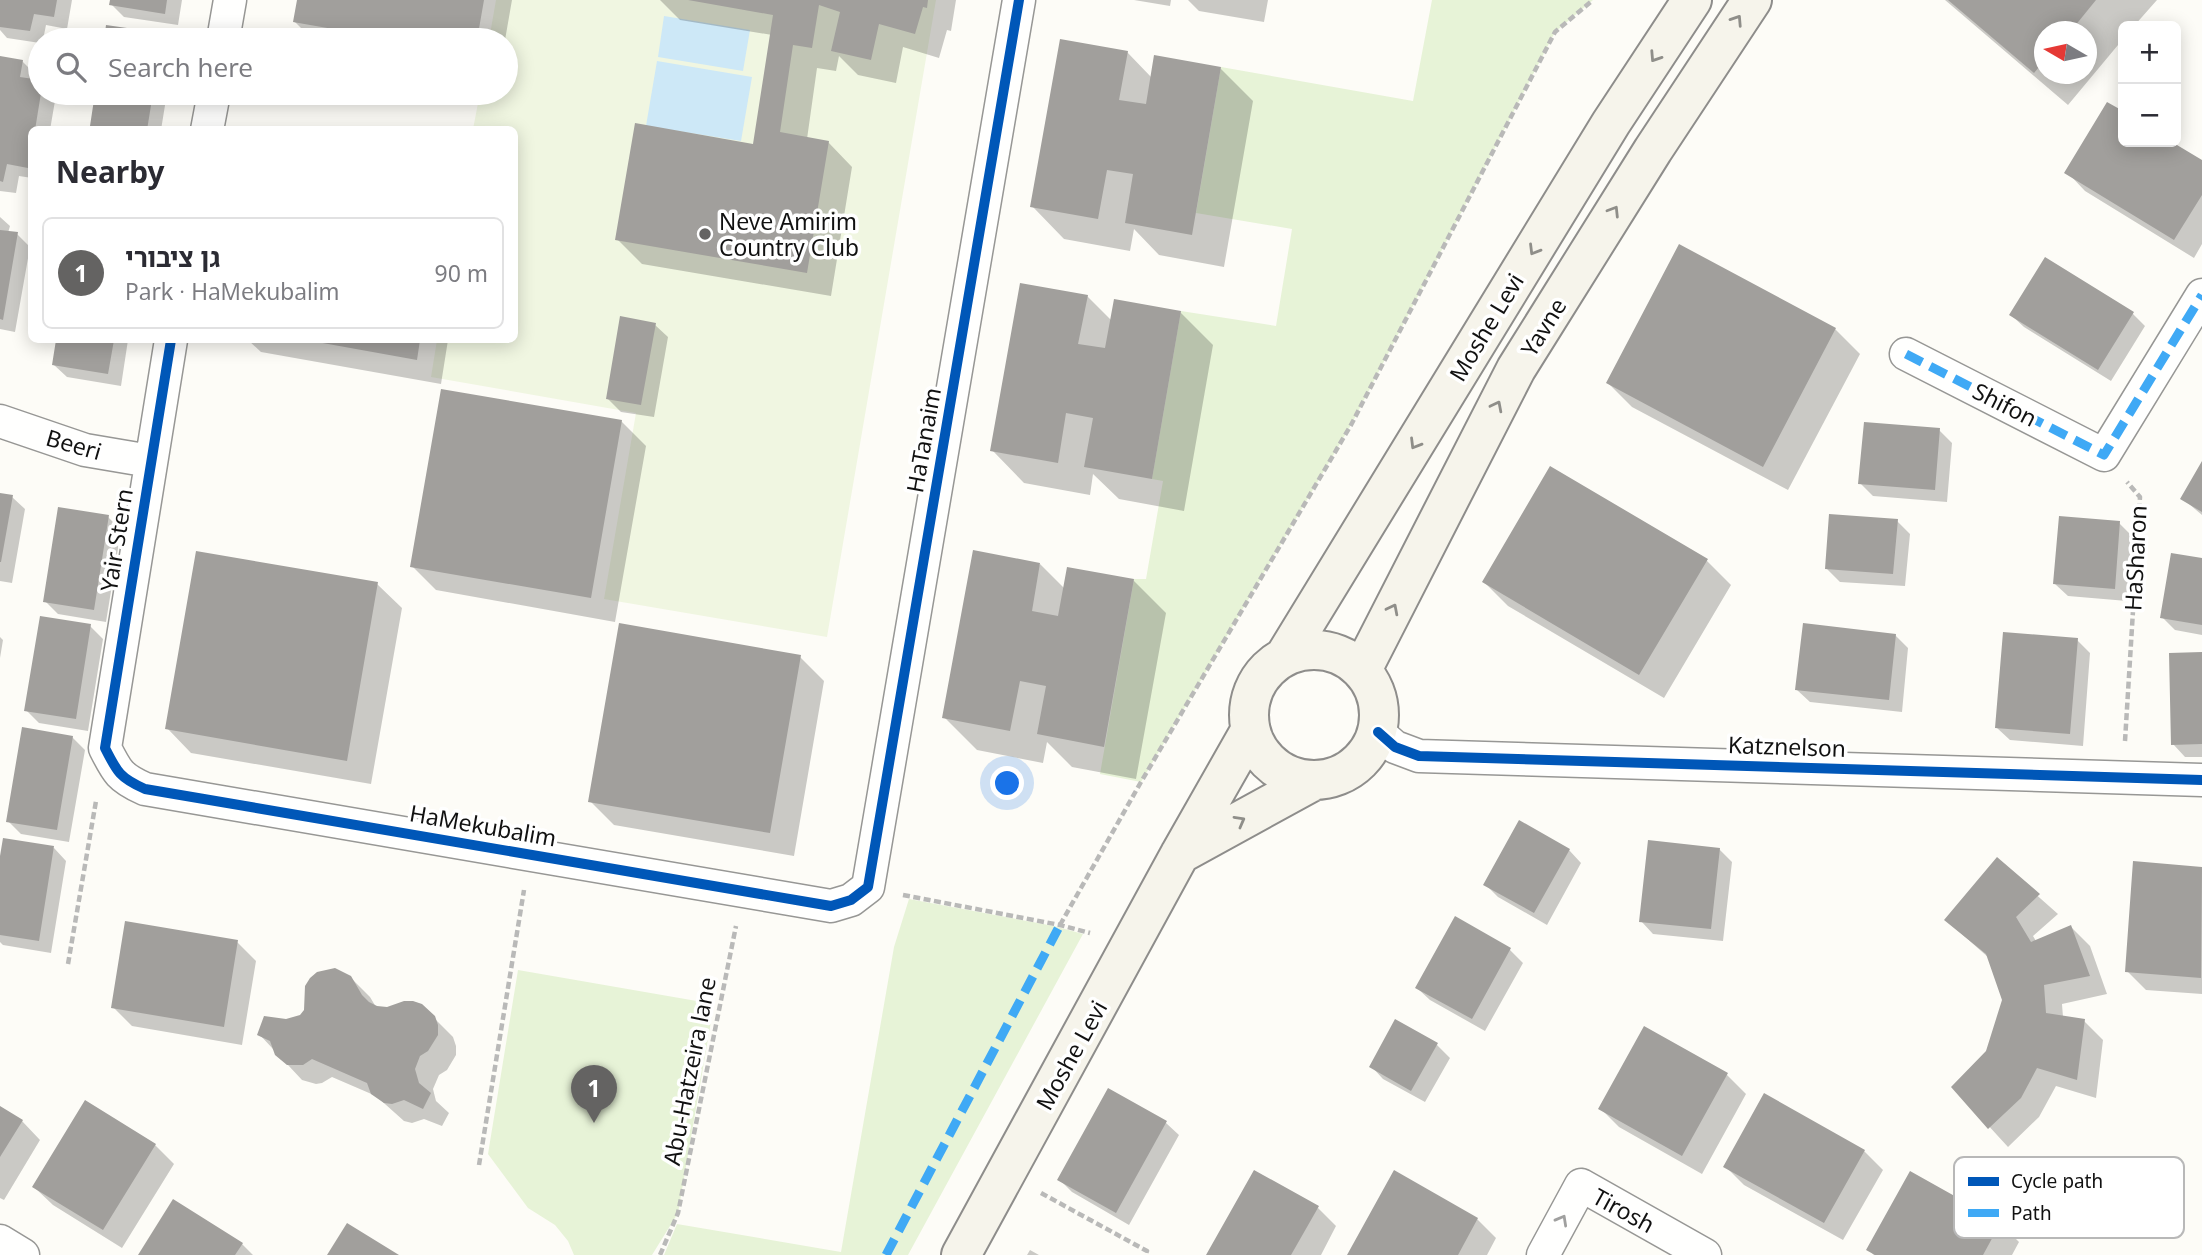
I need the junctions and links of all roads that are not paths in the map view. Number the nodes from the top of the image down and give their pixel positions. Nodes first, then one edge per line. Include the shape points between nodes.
1 (230, 0) edge
2 (1019, 0) edge
3 (1692, 0) edge
4 (1752, 0) edge
5 (225, 28) edge
6 (212, 105) edge
7 (208, 126) edge
8 (2202, 295) edge
9 (170, 343) edge
10 (1906, 354) dead end
11 (0, 421) edge
12 (150, 461) junction
13 (1285, 656) junction
14 (1362, 670) junction
15 (1250, 731) junction
16 (1378, 732) junction
17 (104, 748) joint
18 (2202, 780) edge
19 (1313, 781) junction
20 (1180, 854) junction
21 (869, 887) joint
22 (0, 1241) edge
23 (23, 1255) edge
24 (961, 1255) edge
25 (1543, 1255) edge
26 (1705, 1255) edge

1 - 5 street
2 - 21 street, HaTanaim
3 -> 13 street, Moshe Levi via 1611,123
14 -> 4 street, Yavne via 1516,369
6 - 7 street
8 - 10 street, Shifon via 2104,454
9 - 12 street, Yair Stern
11 - 12 street, Beeri via 85,450
12 - 17 street, Yair Stern
13 - 14 street via 1326,650
13 - 15 street via 1255,687
14 - 16 street via 1380,710
15 - 19 street via 1273,767
15 - 20 street, Moshe Levi
16 - 18 street, Katznelson via 1395,747 1419,756
16 - 19 street via 1369,752 1354,768 1335,778
17 - 21 street, HaMekubalim via 125,780 145,789 831,906 851,901
20 -> 19 street
20 - 24 street, Moshe Levi
22 - 23 street
25 -> 26 street, Tirosh via 1581,1185

